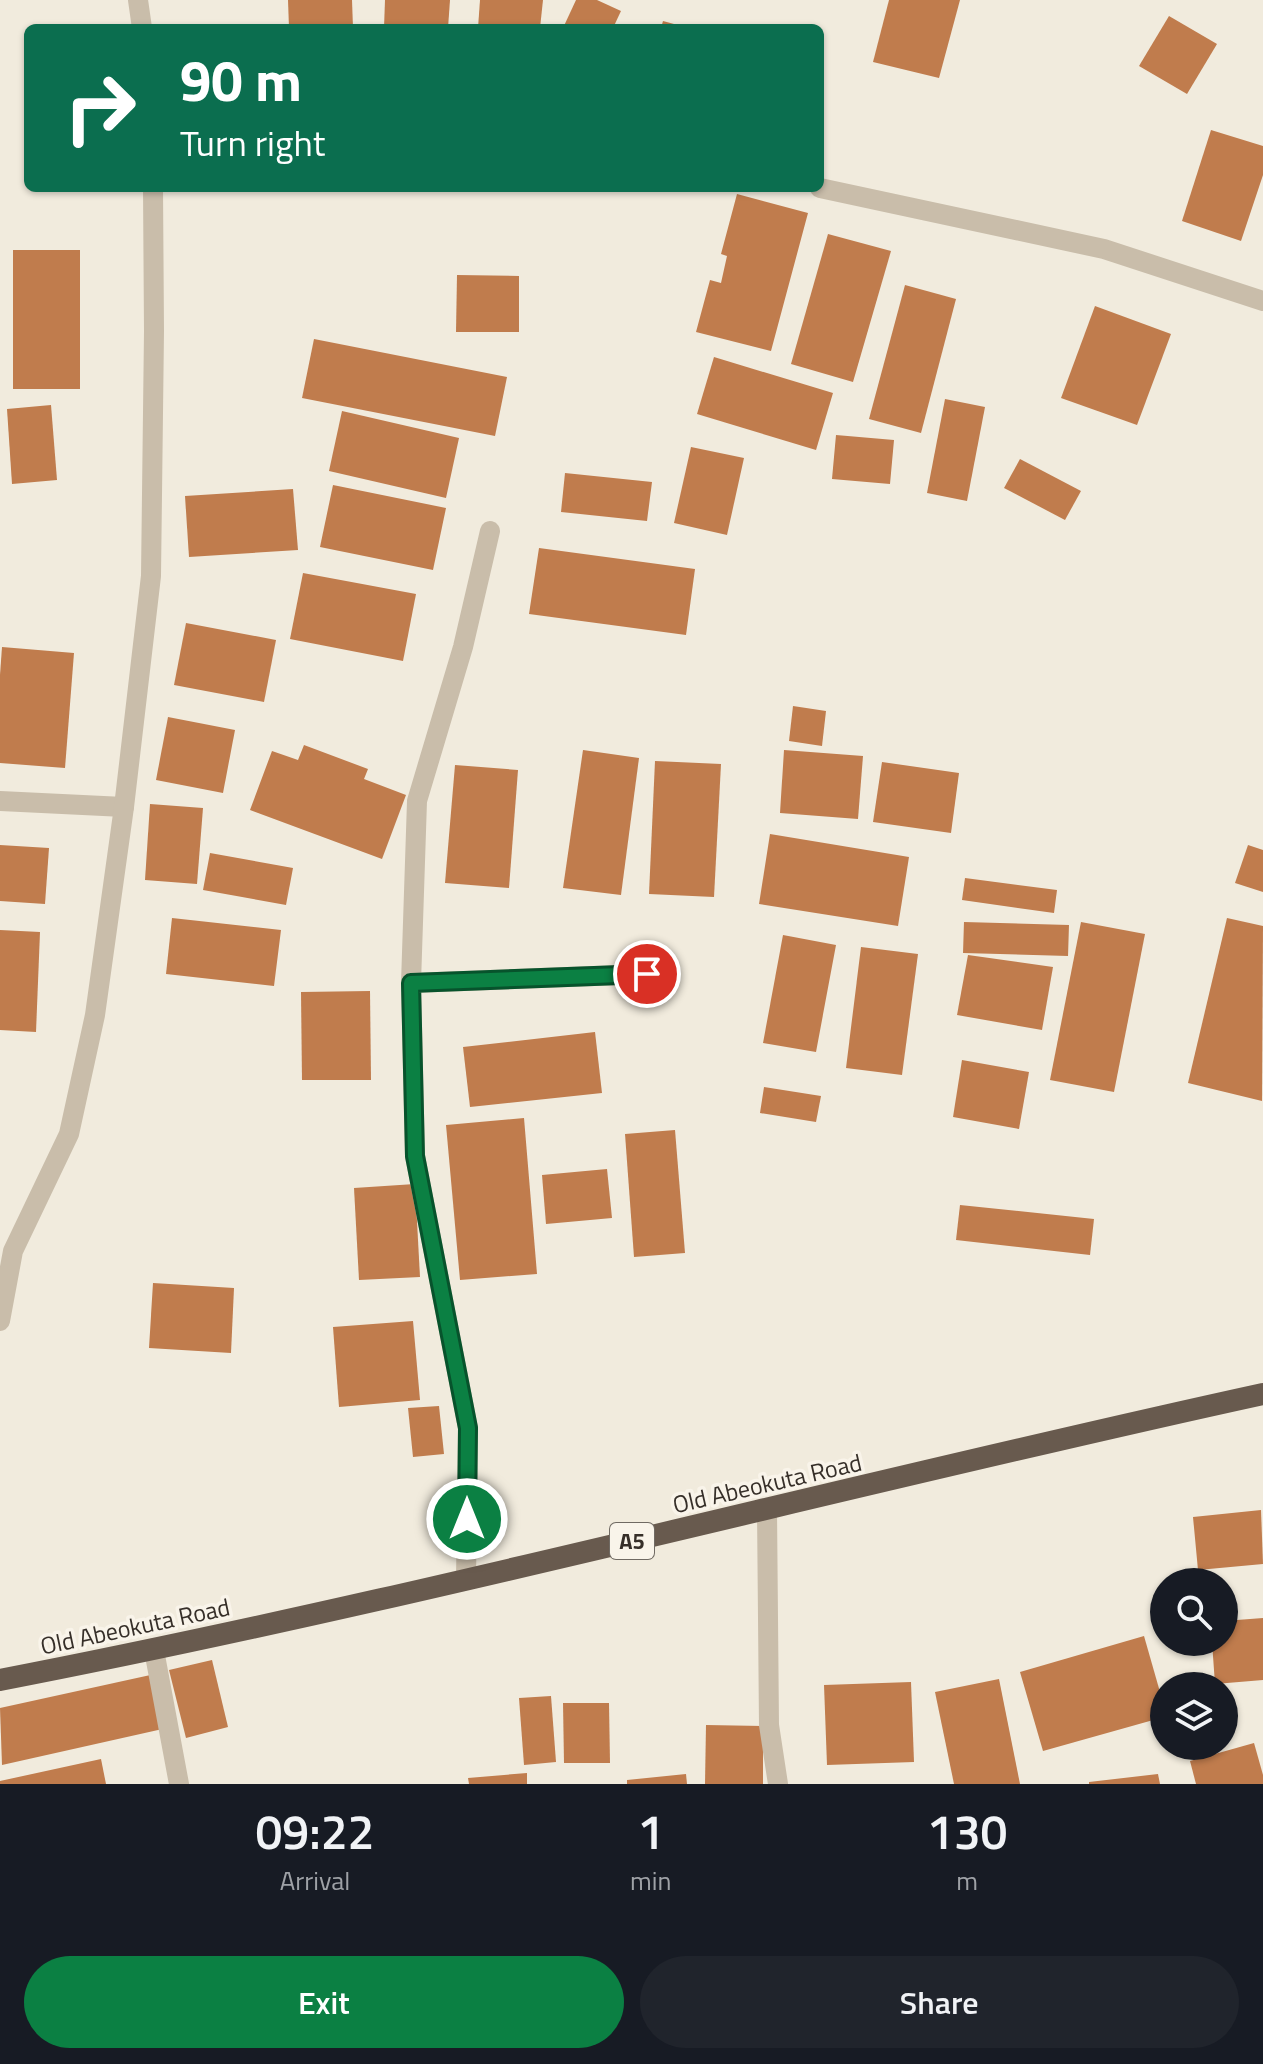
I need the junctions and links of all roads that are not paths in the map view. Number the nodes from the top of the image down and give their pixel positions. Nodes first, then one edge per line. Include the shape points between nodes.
1 (138, 0) edge
2 (141, 24) edge
3 (824, 189) edge
4 (153, 192) edge
5 (1263, 301) edge
6 (490, 531) dead end
7 (0, 801) edge
8 (124, 807) junction
9 (647, 974) dead end
10 (411, 983) junction
11 (0, 1321) edge
12 (1263, 1394) edge
13 (767, 1510) junction
14 (466, 1580) junction
15 (154, 1650) junction
16 (0, 1680) edge
17 (179, 1784) edge
18 (778, 1784) edge

1 - 2 street
3 - 5 street via 1104,249
4 - 8 street via 151,576
6 - 10 street via 463,647 417,801
7 - 8 street
8 - 11 street via 95,1015 69,1134 13,1251
9 - 10 street
10 - 14 street via 415,1156 468,1428
12 - 13 highway, Old Abeokuta Road / A5
13 - 14 highway, Old Abeokuta Road / A5
13 - 18 street via 769,1725
14 - 15 highway, Old Abeokuta Road / A5
15 - 16 highway, Old Abeokuta Road / A5
15 - 17 street

